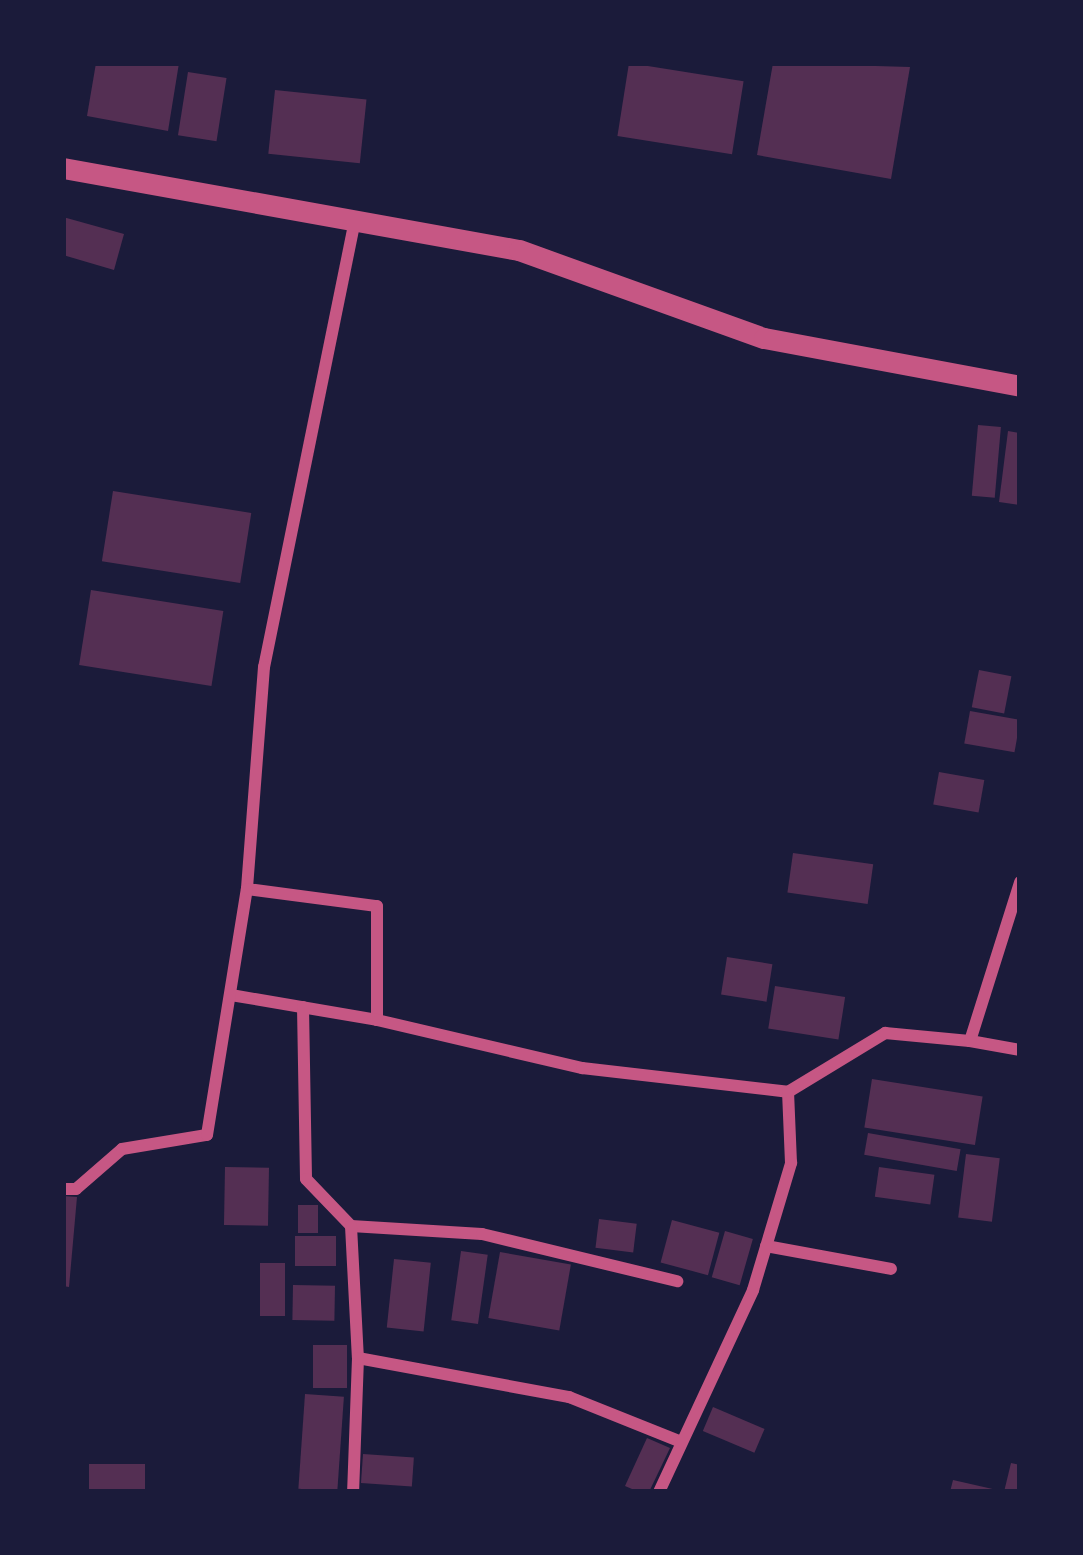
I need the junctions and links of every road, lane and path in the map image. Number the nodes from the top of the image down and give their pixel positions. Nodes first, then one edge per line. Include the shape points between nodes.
1 (63, 168) edge
2 (356, 215) junction
3 (1020, 386) edge
4 (1020, 882) edge
5 (247, 890) junction
6 (231, 995) junction
7 (303, 1007) junction
8 (377, 1020) junction
9 (970, 1042) junction
10 (1020, 1050) edge
11 (788, 1092) junction
12 (63, 1189) edge
13 (351, 1226) junction
14 (766, 1246) junction
15 (891, 1269) dead end
16 (676, 1281) dead end
17 (358, 1358) junction
18 (679, 1441) junction
19 (353, 1492) edge
20 (659, 1492) edge

1 - 2 street
2 - 3 street via 518,250 764,338
2 - 5 street via 264,667
4 - 9 street
5 - 6 street
5 - 8 street via 377,906
6 - 7 street
6 - 12 street via 207,1136 122,1149 76,1189
7 - 8 street
7 - 13 street via 306,1179
8 - 11 street via 582,1068
9 - 10 street
9 - 11 street via 885,1034
11 - 14 street via 790,1163
13 - 16 street via 482,1234
13 - 17 street
14 - 15 street
14 - 18 street
17 - 18 street via 569,1397
17 - 19 street
18 - 20 street

